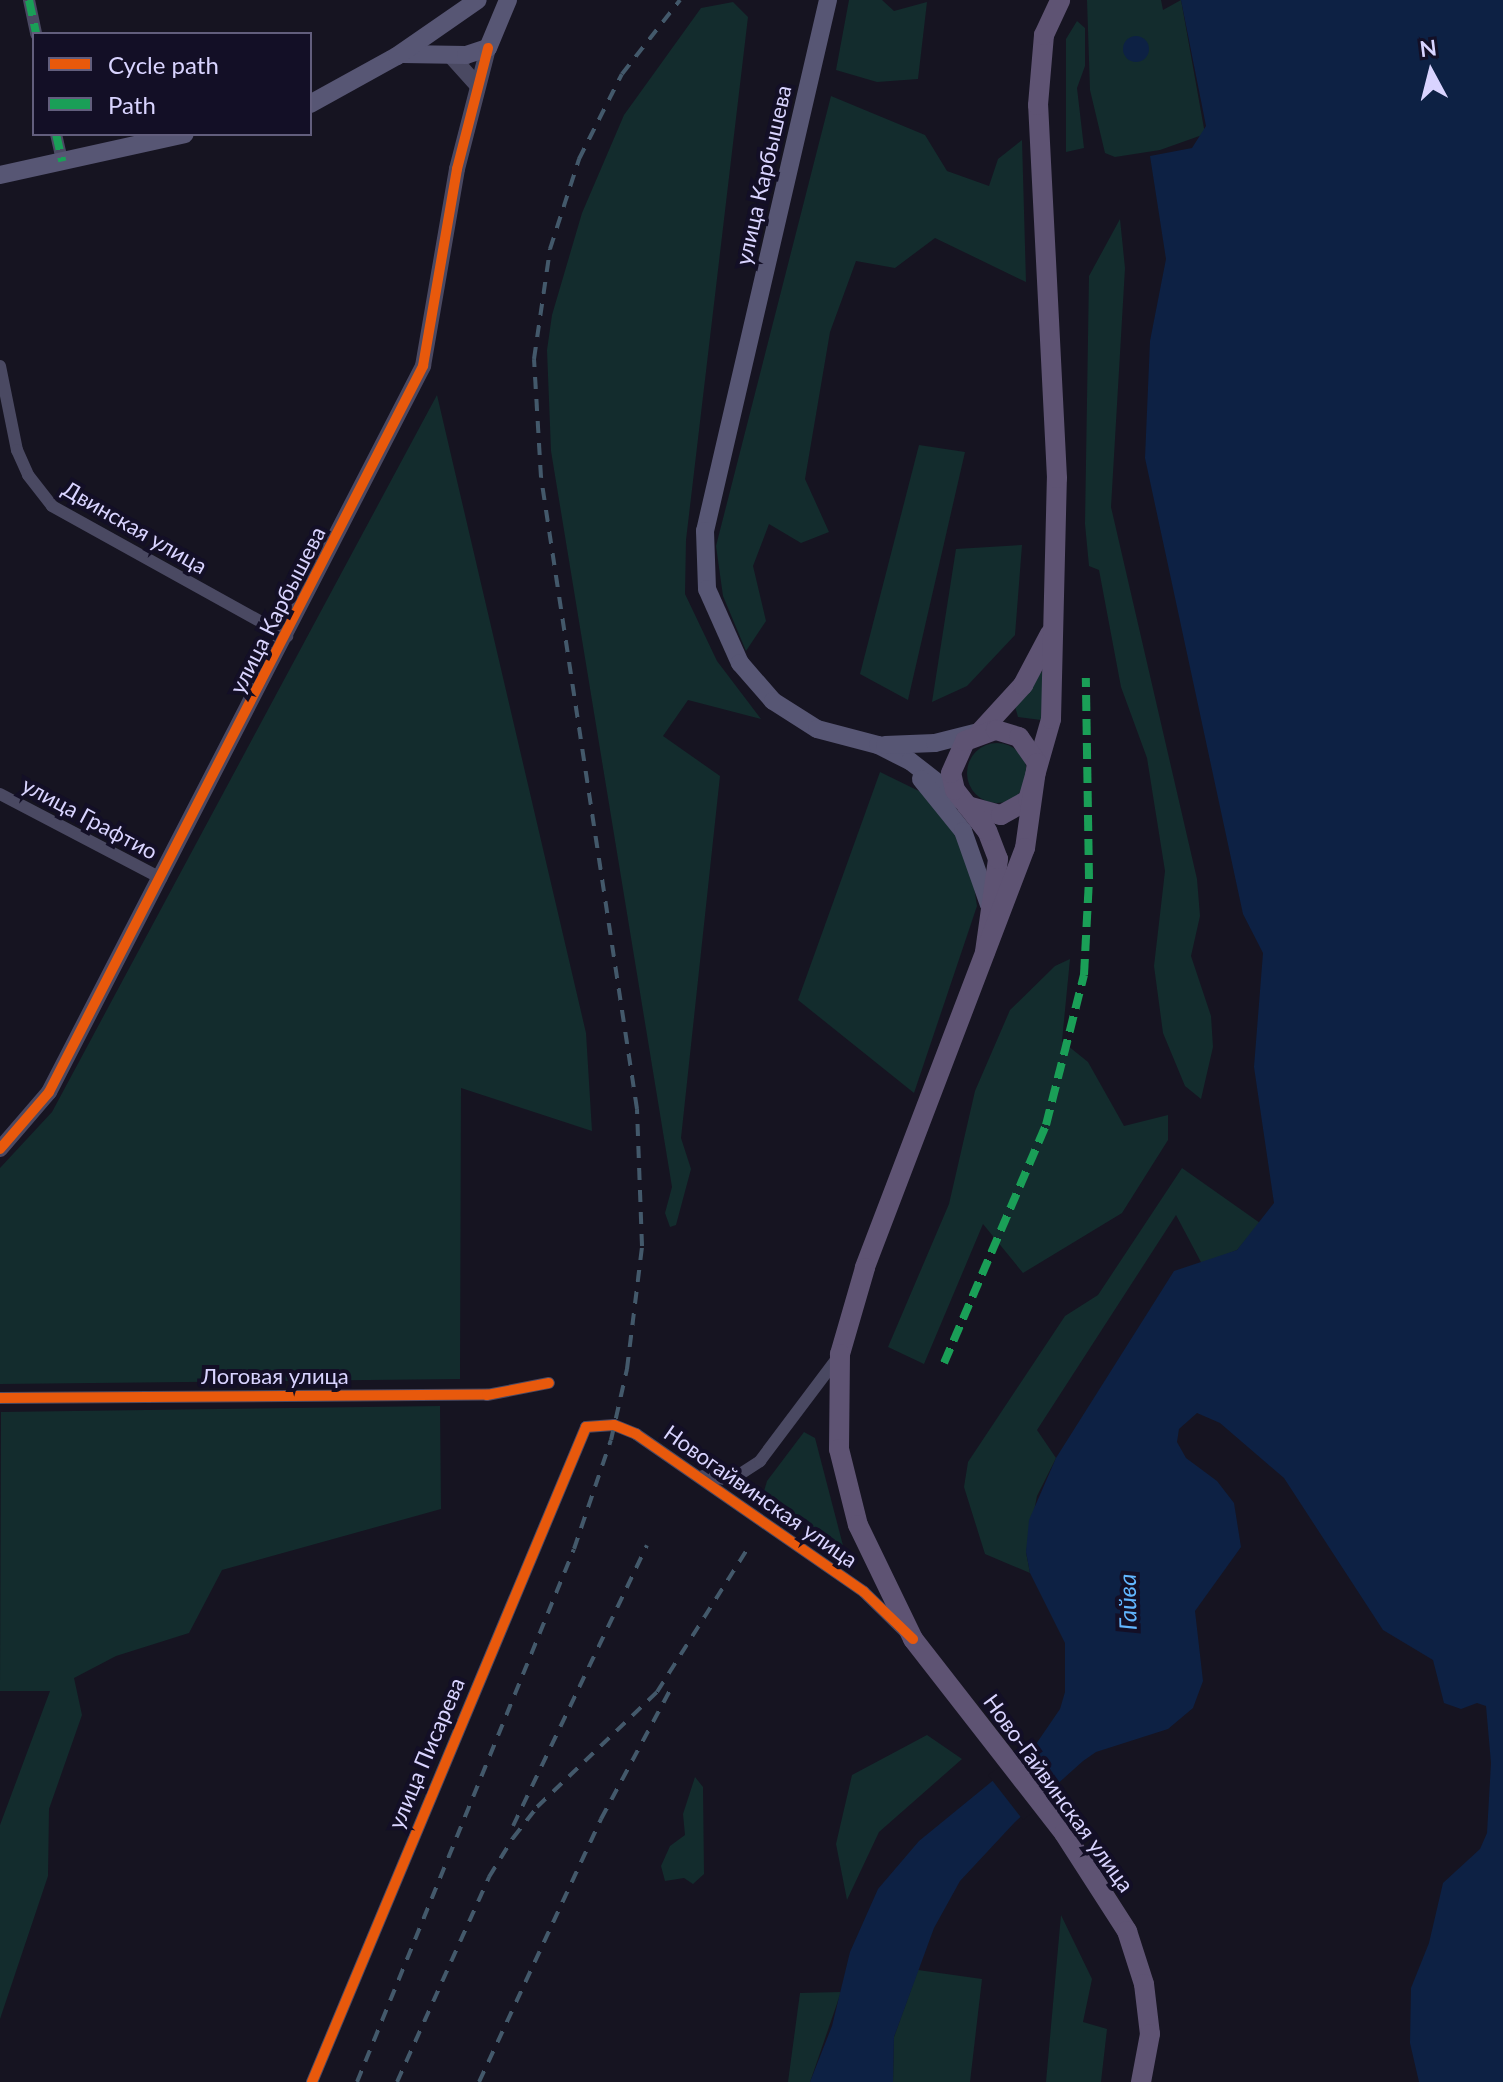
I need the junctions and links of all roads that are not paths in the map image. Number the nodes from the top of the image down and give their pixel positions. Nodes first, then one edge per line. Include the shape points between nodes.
1 (29, 0) edge
2 (508, 0) edge
3 (828, 0) edge
4 (1060, 0) edge
5 (473, 4) edge
6 (498, 22) junction
7 (36, 32) edge
8 (488, 48) junction
9 (450, 55) junction
10 (397, 56) junction
11 (477, 85) junction
12 (312, 103) edge
13 (56, 136) edge
14 (176, 136) edge
15 (62, 161) junction
16 (0, 175) edge
17 (0, 366) edge
18 (1057, 615) junction
19 (287, 636) junction
20 (980, 732) junction
21 (878, 745) junction
22 (1037, 779) junction
23 (0, 794) edge
24 (965, 805) junction
25 (161, 878) junction
26 (985, 952) junction
27 (2, 1144) edge
28 (840, 1354) junction
29 (549, 1383) dead end
30 (0, 1398) edge
31 (578, 1440) joint
32 (699, 1475) junction
33 (913, 1639) junction
34 (312, 2082) edge
35 (1141, 2082) edge

1 - 7 street
2 - 6 main road, улица Карбышева
3 - 21 main road, улица Карбышева via 705,531 707,589 740,663 773,701 817,729
4 - 18 main road via 1044,35 1038,105 1057,478
5 - 6 main road
5 - 10 main road
6 - 8 main road, улица Карбышева
8 - 9 main road
8 - 11 street, улица Карбышева
9 - 10 main road via 422,51
9 - 11 street
10 - 12 main road
11 - 19 street, улица Карбышева via 423,366
13 - 15 street
14 - 15 main road
15 - 16 main road
17 - 19 street, Двинская улица via 17,450 52,506
18 - 20 main road via 1034,668
18 - 22 main road via 1051,719
19 - 25 street, улица Карбышева
20 - 21 main road, улица Карбышева via 935,743
20 - 22 main road via 1004,730 1019,737 1034,755
20 - 24 main road via 959,747 952,764 955,790
21 - 24 main road, улица Карбышева via 924,769
21 - 26 main road via 921,779 963,831 984,878 990,911
22 - 24 main road via 1028,800 1009,813 986,815
22 - 26 main road via 1020,868
23 - 25 street, улица Графтио
24 - 26 main road via 987,831 998,859
25 - 27 street, улица Карбышева via 49,1092
26 - 28 main road, Ново-Гайвинская улица via 865,1268
28 - 32 street via 760,1461 731,1480
28 - 33 main road, Ново-Гайвинская улица via 837,1429 850,1500 867,1548
29 - 30 street, Логовая улица via 487,1395
31 - 32 street, Новогайвинская улица via 590,1424 614,1425
31 - 34 street, улица Писарева
32 - 33 street, Новогайвинская улица via 864,1592
33 - 35 main road, Ново-Гайвинская улица via 1064,1833 1127,1931 1144,1984 1150,2034

